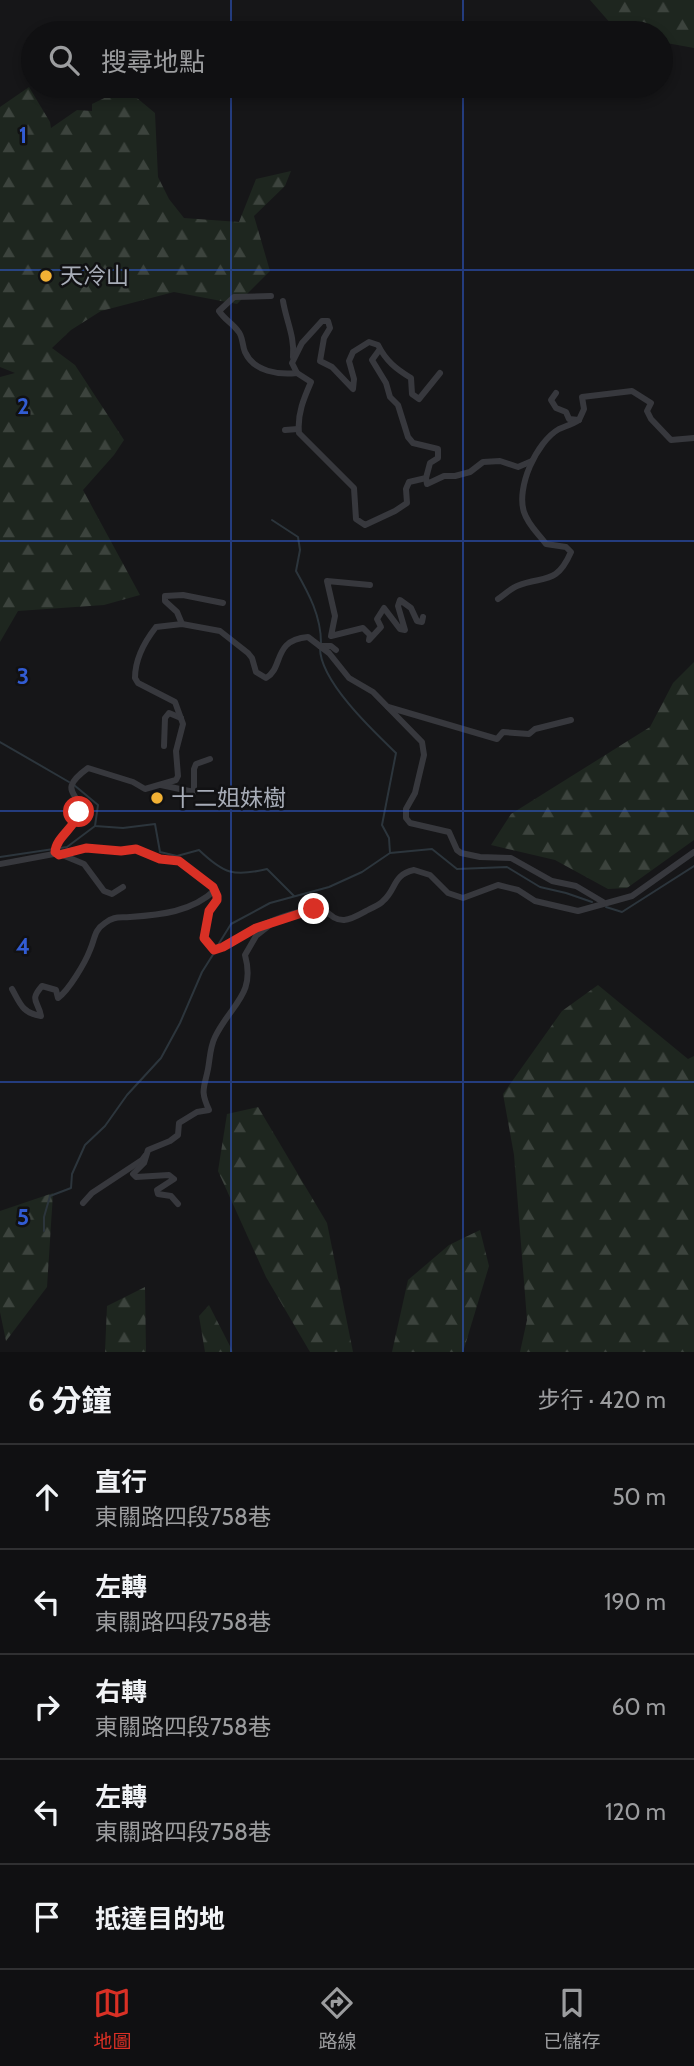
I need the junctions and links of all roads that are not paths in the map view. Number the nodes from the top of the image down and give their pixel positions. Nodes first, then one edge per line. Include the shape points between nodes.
1 (271, 296) dead end
2 (283, 301) dead end
3 (380, 349) junction
4 (292, 363) junction
5 (298, 373) junction
6 (440, 373) dead end
7 (556, 393) dead end
8 (579, 420) junction
9 (298, 429) junction
10 (285, 430) dead end
11 (694, 438) edge
12 (532, 461) junction
13 (426, 478) junction
14 (370, 586) dead end
15 (498, 599) dead end
16 (223, 603) dead end
17 (424, 617) dead end
18 (182, 624) junction
19 (331, 636) junction
20 (320, 646) junction
21 (336, 650) dead end
22 (386, 706) junction
23 (181, 718) junction
24 (571, 720) dead end
25 (164, 746) dead end
26 (210, 759) dead end
27 (159, 785) junction
28 (694, 852) edge
29 (59, 855) junction
30 (0, 864) edge
31 (123, 887) dead end
32 (215, 890) junction
33 (603, 902) junction
34 (274, 921) junction
35 (12, 989) dead end
36 (148, 1150) junction
37 (83, 1203) dead end
38 (178, 1204) dead end

1 - 5 street via 234,297 219,311 239,332 246,354 261,368 280,375
2 - 4 street via 294,341
3 - 4 street via 369,342 353,352 349,361 353,389 320,361 330,324 322,321
3 - 6 street via 396,369 411,378 412,394 419,399
3 - 13 street via 372,360 398,405 408,437 413,443 438,449
4 - 5 street
5 - 9 street via 311,382
7 - 8 street via 551,400 556,408 569,419
8 - 11 street via 584,409 582,397 632,391 651,402 651,419 671,440
8 - 12 street via 559,429
9 - 10 street
9 - 13 street via 354,488 356,519 365,525 407,503 409,482
12 - 13 street via 518,467 494,460 427,484
12 - 15 street via 520,498 525,514 546,544 571,552 565,566 550,578 517,586
14 - 19 street via 327,581 335,616
16 - 18 street via 165,596
17 - 19 street via 422,622 416,621 411,608 400,600 405,630 384,608 377,618 381,627 369,640 363,628
18 - 20 street via 220,631 248,653 256,672 267,678 283,647 304,636
18 - 23 street via 156,627 135,674 138,683 175,702
19 - 20 street
20 - 21 street
20 - 22 street via 349,678
22 - 24 street via 497,739 503,732 529,734
22 - 33 street via 422,742 417,785 406,809 410,822 449,832 461,853 511,858
23 - 25 street via 169,713 165,718
23 - 27 street via 178,776
26 - 27 street via 196,764 194,792
27 - 29 street via 145,789 88,768 73,778 71,790 79,812 55,846
28 - 33 street via 632,896
29 - 30 street
29 - 31 street via 84,864 104,891 112,894
29 - 32 street via 86,848 136,849 179,861
32 - 34 street via 217,900 209,911 204,938 218,949
32 - 35 street via 183,909 162,915 114,917 102,924 67,992 58,998 56,990 42,986 35,994 41,1016 20,1006
33 - 34 street via 578,911 535,901 498,885 463,898 448,893 430,875 414,870 399,876 384,901 353,918 338,920 324,909 310,908
34 - 36 street via 256,936 245,955 250,973 243,995 214,1040 202,1095 209,1110 179,1123 178,1135
36 - 37 street via 142,1160
36 - 38 street via 133,1174 169,1175 174,1179 157,1190 158,1194 171,1196

